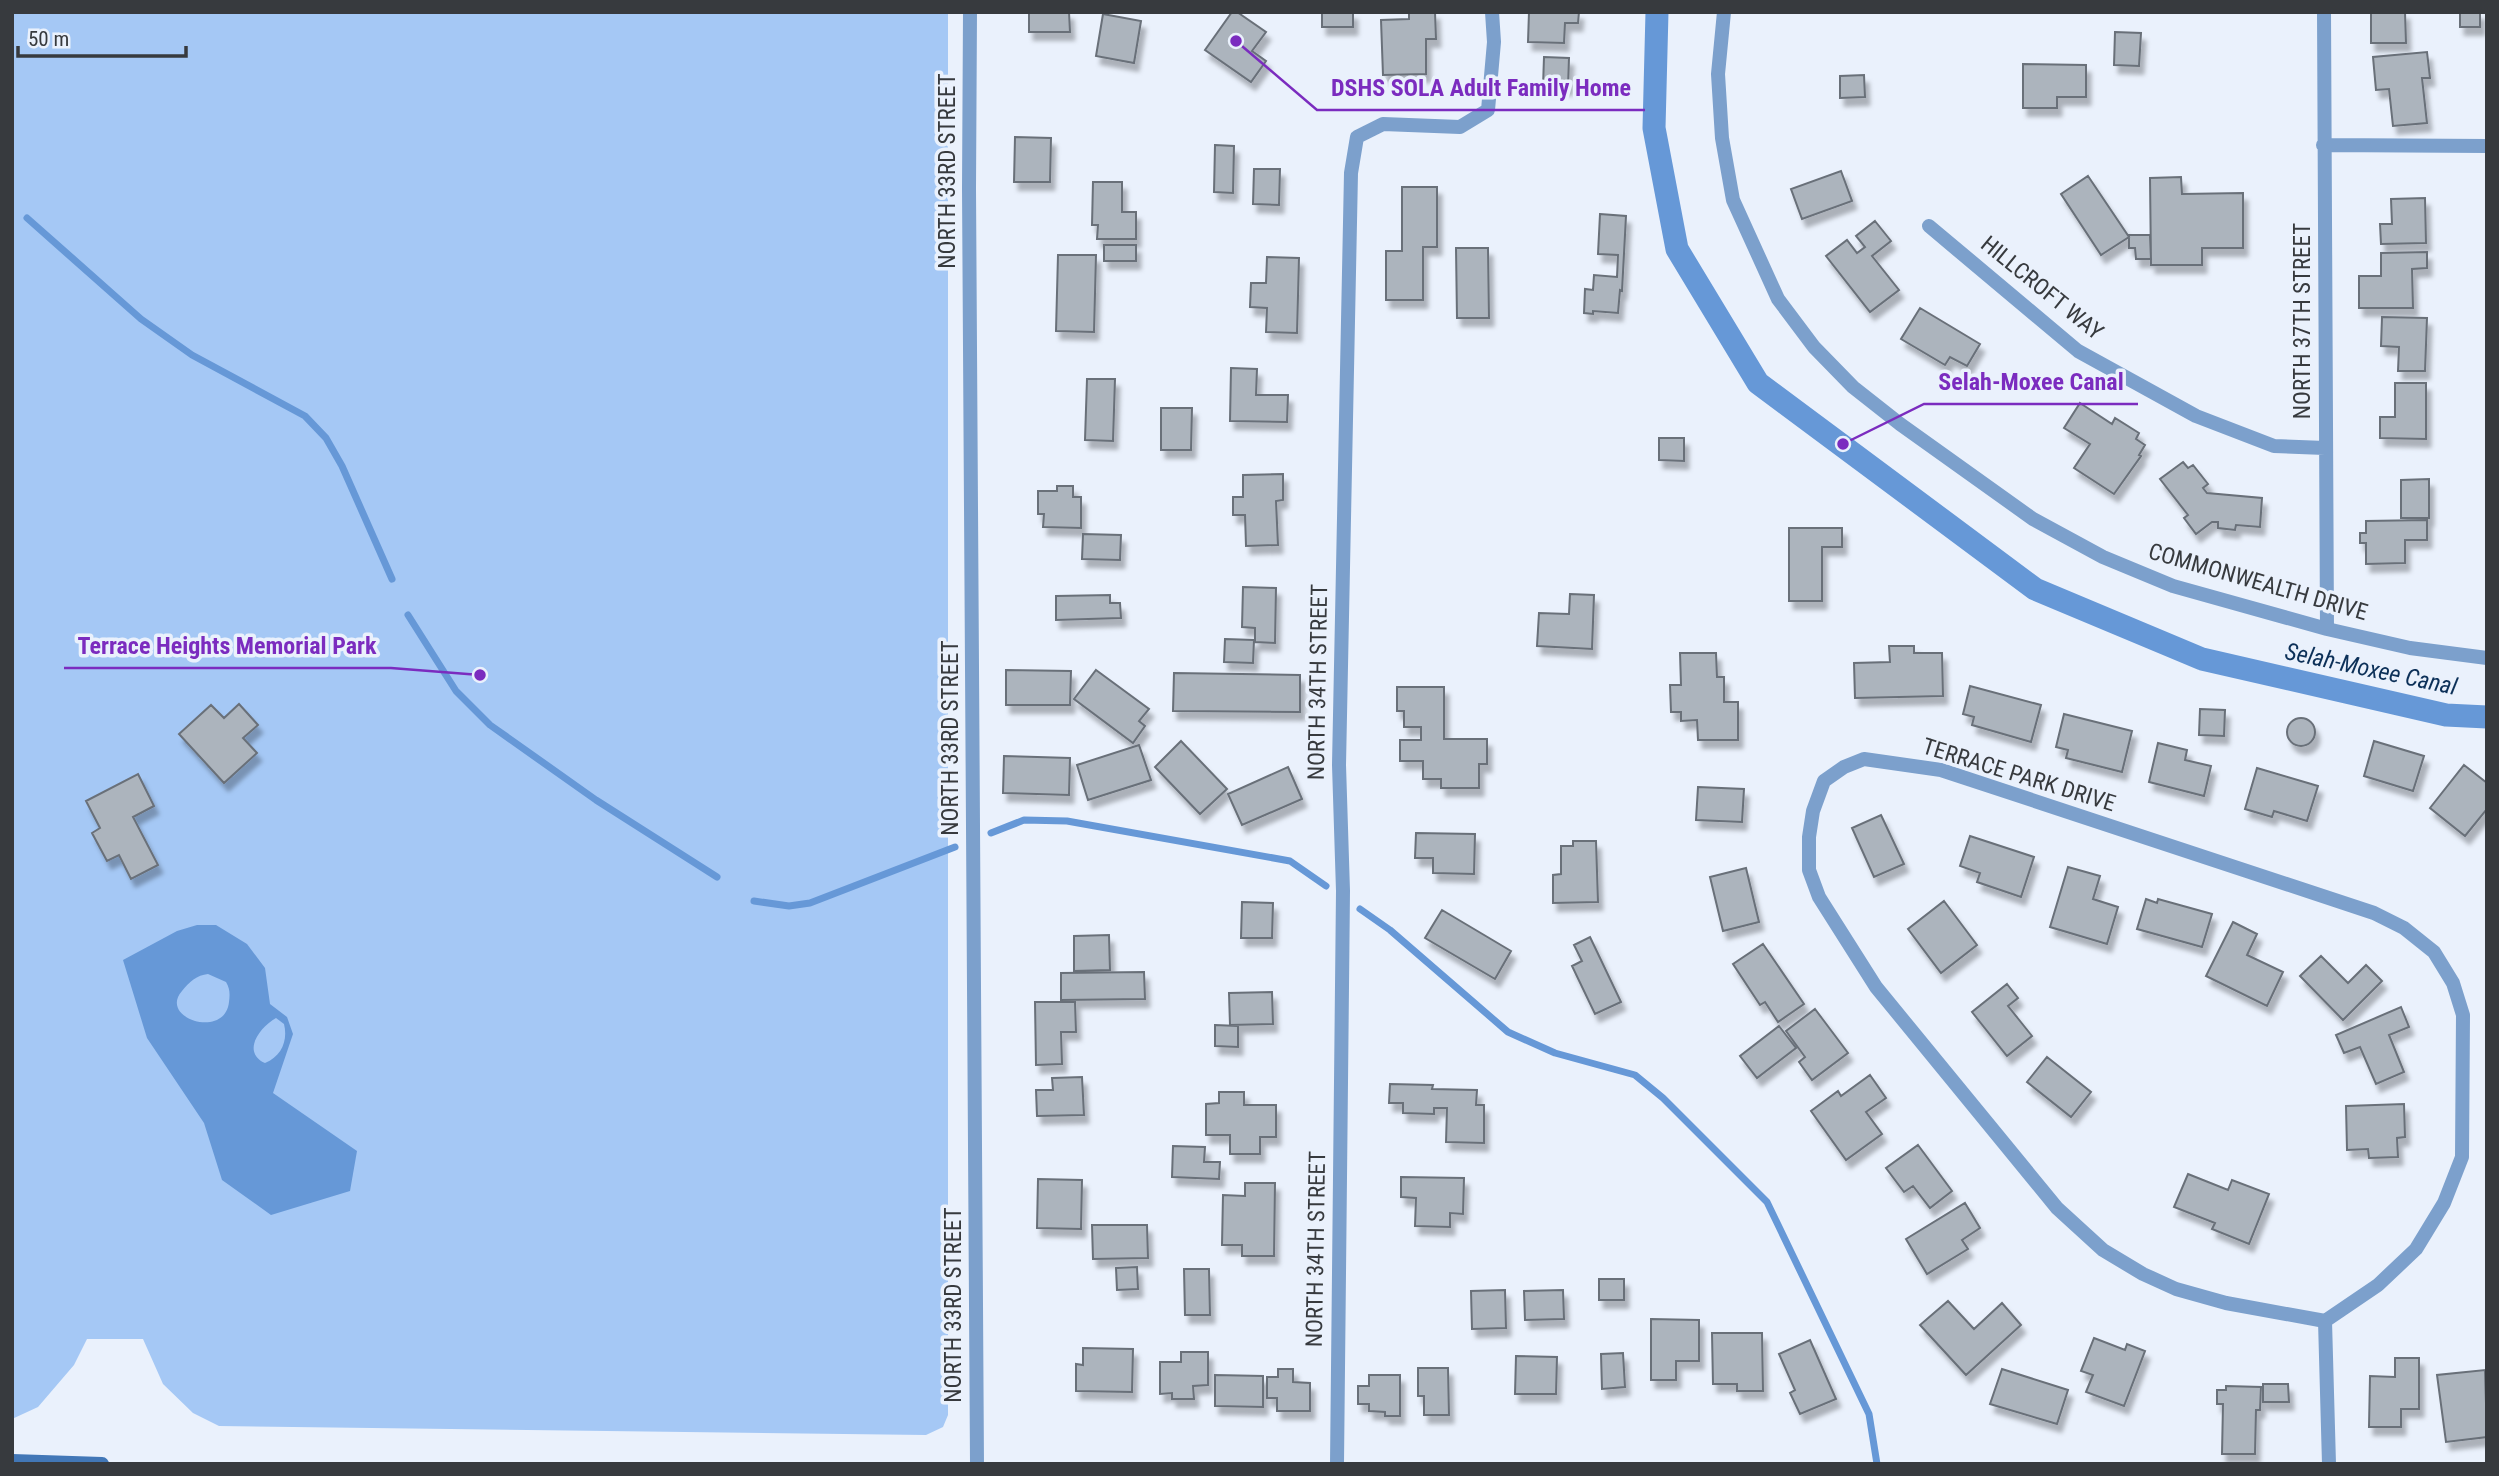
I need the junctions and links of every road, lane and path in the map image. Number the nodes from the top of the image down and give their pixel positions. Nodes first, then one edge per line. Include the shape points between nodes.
1 (970, 12) edge
2 (1492, 12) edge
3 (1724, 12) edge
4 (2324, 12) edge
5 (2323, 145) junction
6 (2487, 146) edge
7 (1929, 226) dead end
8 (2325, 448) junction
9 (2327, 629) junction
10 (2487, 657) edge
11 (2325, 1321) junction
12 (12, 1461) edge
13 (102, 1464) edge
14 (977, 1464) edge
15 (1336, 1464) edge
16 (2329, 1464) edge

1 - 14 street, NORTH 33RD STREET
2 - 15 street, NORTH 34TH STREET via 1488,110 1461,127 1383,124 1357,137 1351,173 1339,765 1343,891
3 - 9 street, COMMONWEALTH DRIVE via 1718,74 1722,138 1733,200 1778,299 1814,348 1900,424 2056,532 2173,586
4 - 5 street, NORTH 37TH STREET
5 - 6 street
5 - 8 street, NORTH 37TH STREET
7 - 8 street, HILLCROFT WAY via 2077,351 2196,416 2274,446
8 - 9 street, NORTH 37TH STREET
9 - 10 street, COMMONWEALTH DRIVE via 2410,648
11 - 11 street, TERRACE PARK DRIVE via 2176,1289 2103,1250 2056,1208 1876,987 1819,897 1809,870 1809,837 1824,781 1864,759 1941,770 2374,913 2404,928 2434,952 2453,983 2463,1015 2462,1157 2444,1203 2416,1249 2378,1285
11 - 16 street
12 - 13 main road

